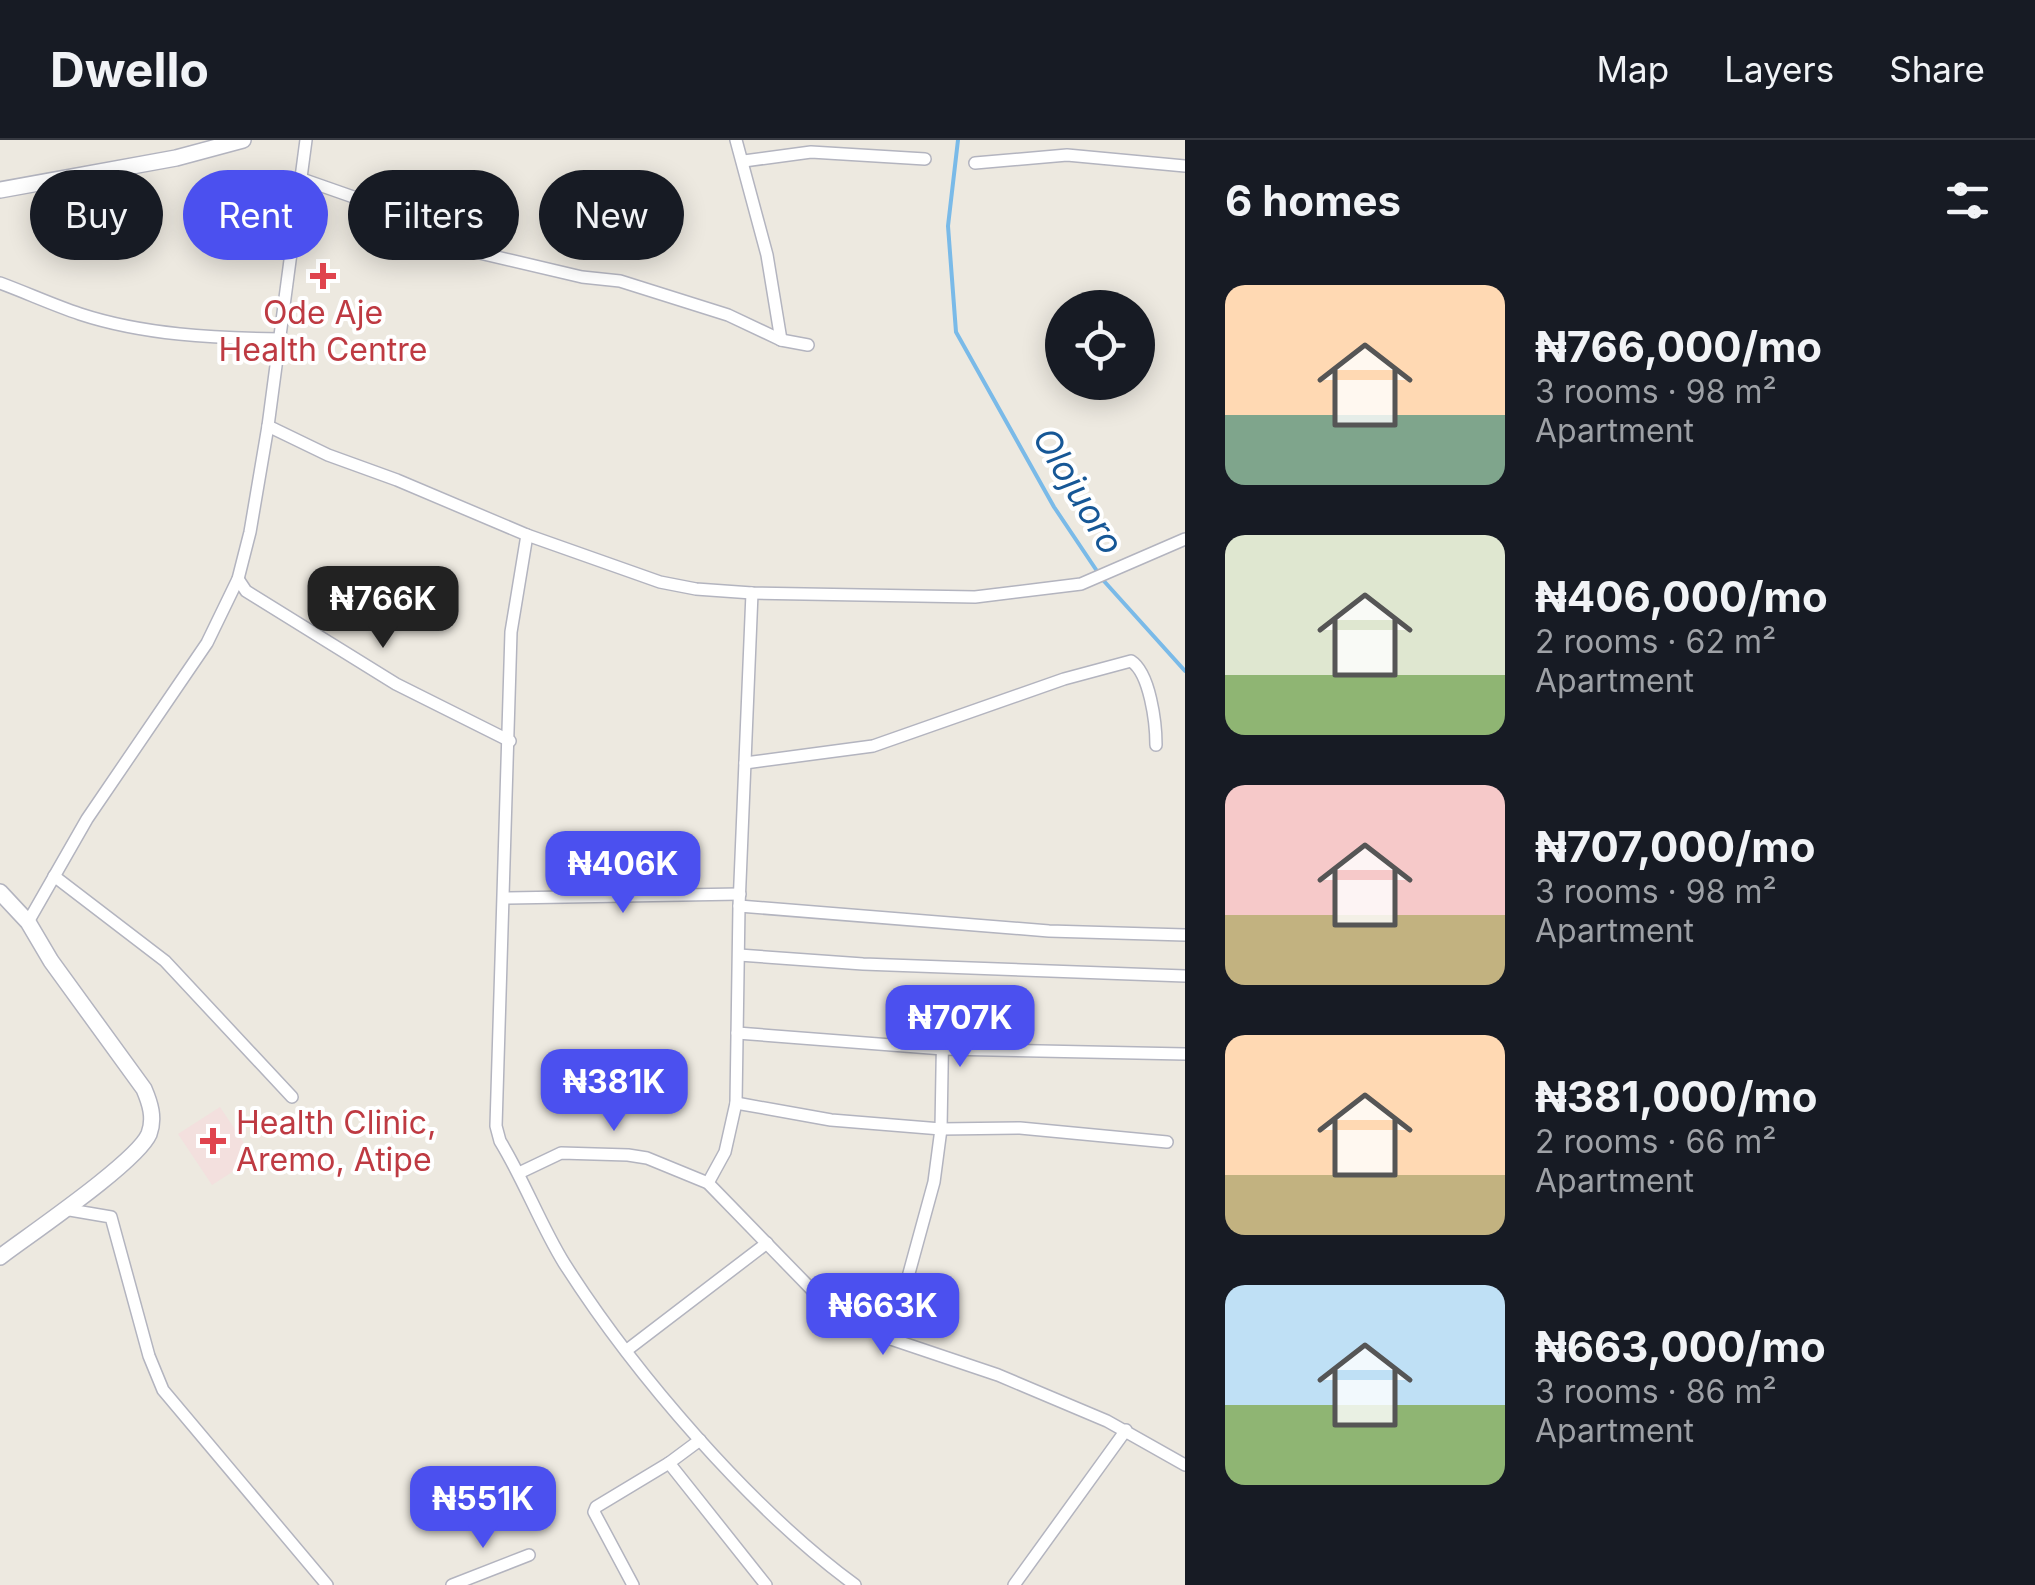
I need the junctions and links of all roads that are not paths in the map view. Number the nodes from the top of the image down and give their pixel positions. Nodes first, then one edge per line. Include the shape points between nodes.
1 (243, 140) edge
2 (306, 140) edge
3 (736, 140) edge
4 (924, 159) dead end
5 (744, 161) junction
6 (975, 164) dead end
7 (1185, 166) edge
8 (303, 170) edge
9 (328, 188) edge
10 (0, 190) edge
11 (291, 260) edge
12 (0, 283) edge
13 (280, 339) junction
14 (781, 340) junction
15 (808, 345) dead end
16 (268, 426) junction
17 (528, 535) junction
18 (1185, 539) edge
19 (238, 579) junction
20 (752, 593) junction
21 (510, 741) junction
22 (1156, 744) dead end
23 (745, 764) junction
24 (54, 876) junction
25 (0, 892) edge
26 (504, 898) junction
27 (740, 900) junction
28 (28, 922) junction
29 (1185, 935) edge
30 (739, 955) junction
31 (1185, 976) edge
32 (944, 1013) dead end
33 (737, 1033) junction
34 (943, 1049) junction
35 (1185, 1054) edge
36 (292, 1097) dead end
37 (736, 1104) junction
38 (941, 1129) junction
39 (1168, 1142) dead end
40 (519, 1173) junction
41 (708, 1183) junction
42 (64, 1209) junction
43 (767, 1243) junction
44 (0, 1257) edge
45 (890, 1339) junction
46 (627, 1350) junction
47 (1126, 1430) junction
48 (700, 1440) junction
49 (669, 1463) junction
50 (1185, 1466) edge
51 (528, 1555) dead end
52 (327, 1585) edge
53 (452, 1585) edge
54 (633, 1585) edge
55 (766, 1585) edge
56 (855, 1585) edge
57 (1014, 1585) edge

1 - 10 street
2 - 8 street
3 - 5 street
4 - 5 street via 812,152
5 - 14 street
6 - 7 street via 1068,155
9 - 14 street via 432,242 620,281 728,315
11 - 13 street
12 - 13 street via 98,318 208,338
13 - 16 street
14 - 15 street
16 - 17 street
16 - 19 street
17 - 20 street via 660,582
17 - 21 street via 511,632
18 - 20 street via 1081,584 975,597
19 - 21 street via 246,591 396,684
19 - 24 street via 207,643
20 - 23 street
21 - 26 street
22 - 23 street via 1153,710 1131,661 873,746
23 - 27 street
24 - 28 street
24 - 36 street via 164,960
25 - 28 street
26 - 27 street
26 - 40 street via 496,1126
27 - 29 street via 1067,932
27 - 30 street
28 - 42 street via 150,1103 148,1135 138,1148
30 - 31 street
30 - 33 street
32 - 34 street
33 - 34 street
33 - 37 street
34 - 35 street
34 - 38 street
37 - 38 street
37 - 41 street via 725,1152
38 - 39 street via 1020,1128
38 - 45 street via 929,1209
40 - 41 street via 562,1152 628,1155
40 - 46 street via 563,1262
41 - 43 street
42 - 44 street
42 - 52 street via 111,1217 163,1390
43 - 45 street via 838,1312
43 - 46 street
45 - 47 street via 998,1375
46 - 48 street
47 - 50 street
47 - 57 street
48 - 49 street
48 - 56 street
49 - 54 street via 594,1512
49 - 55 street
51 - 53 street

